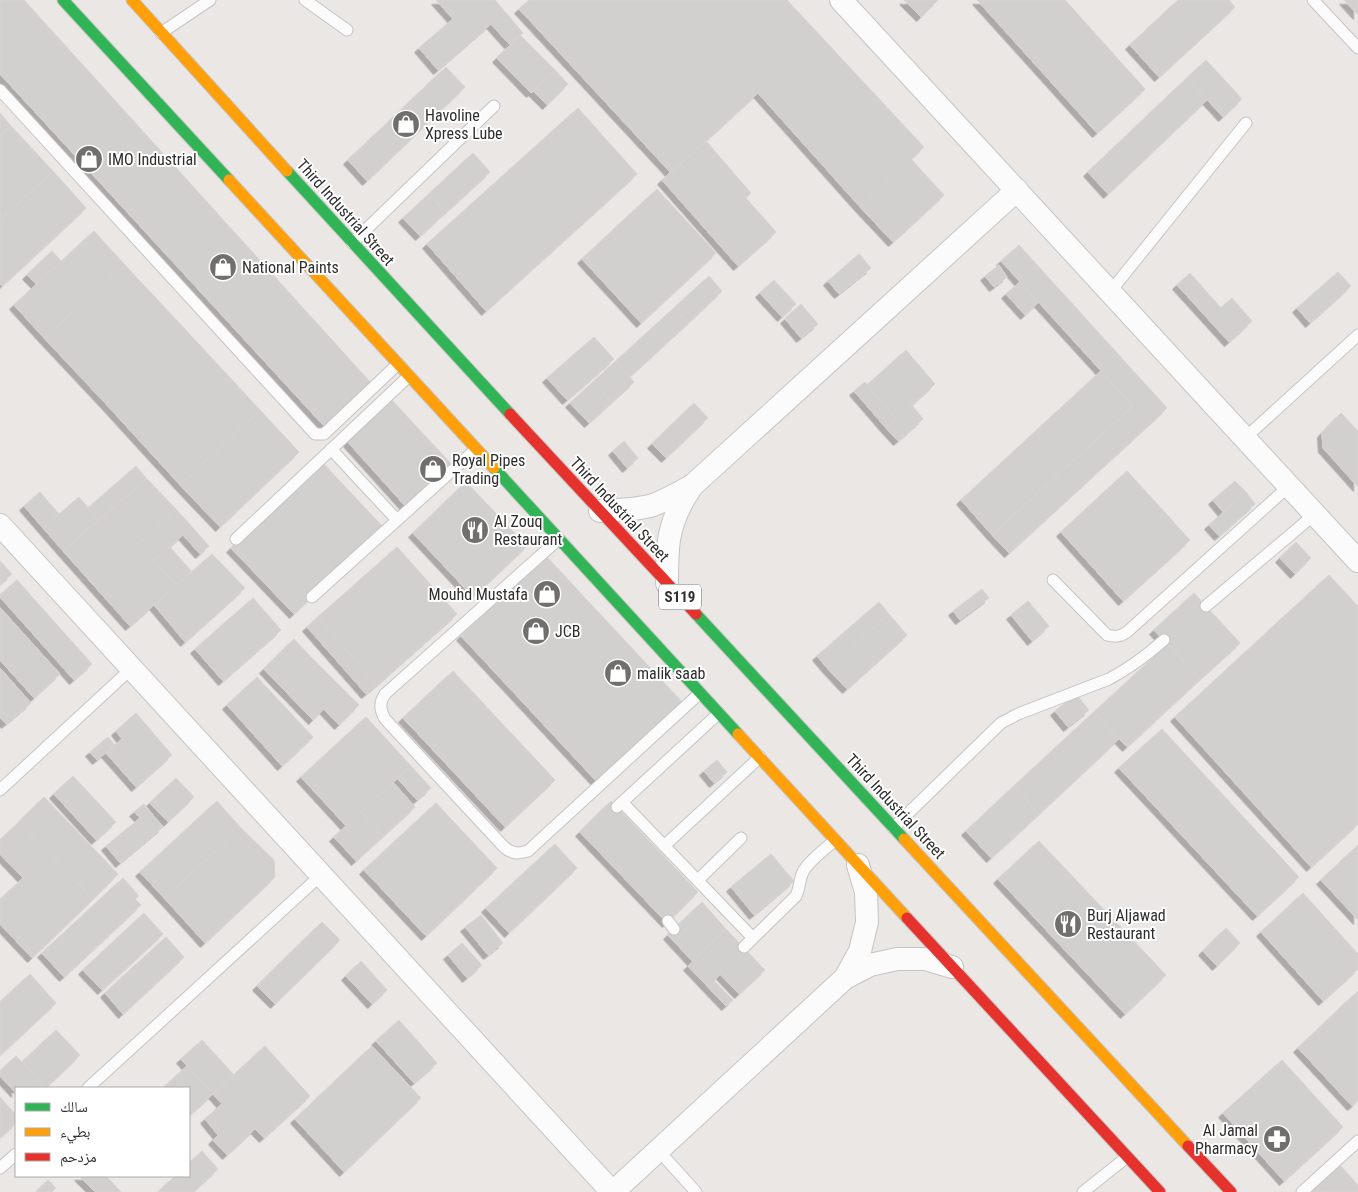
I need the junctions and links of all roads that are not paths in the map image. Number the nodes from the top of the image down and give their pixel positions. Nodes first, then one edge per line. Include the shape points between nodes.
1 (63, 0) edge
2 (132, 0) edge
3 (210, 0) edge
4 (305, 0) edge
5 (841, 0) edge
6 (1313, 0) edge
7 (347, 30) dead end
8 (161, 33) junction
9 (1358, 48) edge
10 (0, 90) edge
11 (494, 106) dead end
12 (1246, 123) dead end
13 (1017, 190) junction
14 (352, 243) junction
15 (1110, 292) junction
16 (1358, 335) edge
17 (398, 364) junction
18 (409, 376) junction
19 (1245, 438) junction
20 (331, 449) junction
21 (476, 449) junction
22 (693, 485) junction
23 (1289, 486) junction
24 (600, 511) junction
25 (1316, 514) junction
26 (397, 520) junction
27 (0, 525) edge
28 (236, 539) dead end
29 (559, 539) junction
30 (1358, 561) edge
31 (1054, 580) dead end
32 (667, 583) junction
33 (312, 597) dead end
34 (1206, 606) dead end
35 (1164, 640) dead end
36 (132, 668) junction
37 (700, 693) junction
38 (719, 713) junction
39 (760, 757) junction
40 (0, 790) edge
41 (893, 828) junction
42 (741, 838) dead end
43 (835, 840) junction
44 (664, 846) junction
45 (857, 863) junction
46 (321, 875) junction
47 (698, 880) junction
48 (753, 938) junction
49 (744, 947) dead end
50 (952, 967) junction
51 (845, 978) junction
52 (89, 1087) edge
53 (1356, 1146) edge
54 (658, 1150) junction
55 (15, 1155) edge
56 (1127, 1157) junction
57 (0, 1168) edge
58 (612, 1192) edge
59 (696, 1192) edge
60 (1083, 1192) edge
61 (1160, 1192) edge
62 (1231, 1192) edge
63 (1302, 1192) edge

1 - 17 main road
2 - 8 main road, Third Industrial Street / S119
3 - 8 lane
4 - 7 lane
5 - 13 street
6 - 9 lane
8 - 14 main road, Third Industrial Street / S119
10 - 17 lane via 315,434 324,434
11 - 14 lane
12 - 15 lane
13 - 15 street
13 - 22 street
14 - 24 main road, Third Industrial Street / S119
15 - 19 street
16 - 19 lane
17 - 18 main road
18 - 20 lane
18 - 21 main road
19 - 23 street
20 - 26 lane
20 - 28 lane
21 - 26 lane
21 - 29 main road
22 - 24 street via 650,506
22 - 32 street via 681,502 674,521 669,540
23 - 25 street
23 - 31 lane via 1121,636 1107,635
24 - 32 main road, Third Industrial Street / S119
25 - 30 street
25 - 34 lane
26 - 33 lane
27 - 36 street
29 - 37 main road
29 - 37 lane via 385,694 380,706 385,719 504,848 522,853 528,851
32 - 41 main road, Third Industrial Street / S119
35 - 41 lane via 1138,663 1117,675 1000,723
36 - 40 lane
36 - 46 street
37 - 38 main road
38 - 39 main road
38 - 44 lane via 620,805
39 - 43 main road
39 - 44 lane
41 - 62 main road, Third Industrial Street / S119
42 - 47 lane
43 - 45 main road
43 - 48 lane via 807,866 796,896
44 - 47 lane
45 - 50 main road
45 - 51 street via 866,892 867,922 860,951
46 - 52 lane
46 - 58 street
47 - 48 lane
48 - 49 lane
50 - 51 street via 925,959 897,958 870,965
50 - 56 main road
51 - 54 street
53 - 63 lane
54 - 58 street
54 - 59 lane
55 - 57 lane
56 - 60 lane
56 - 61 main road

